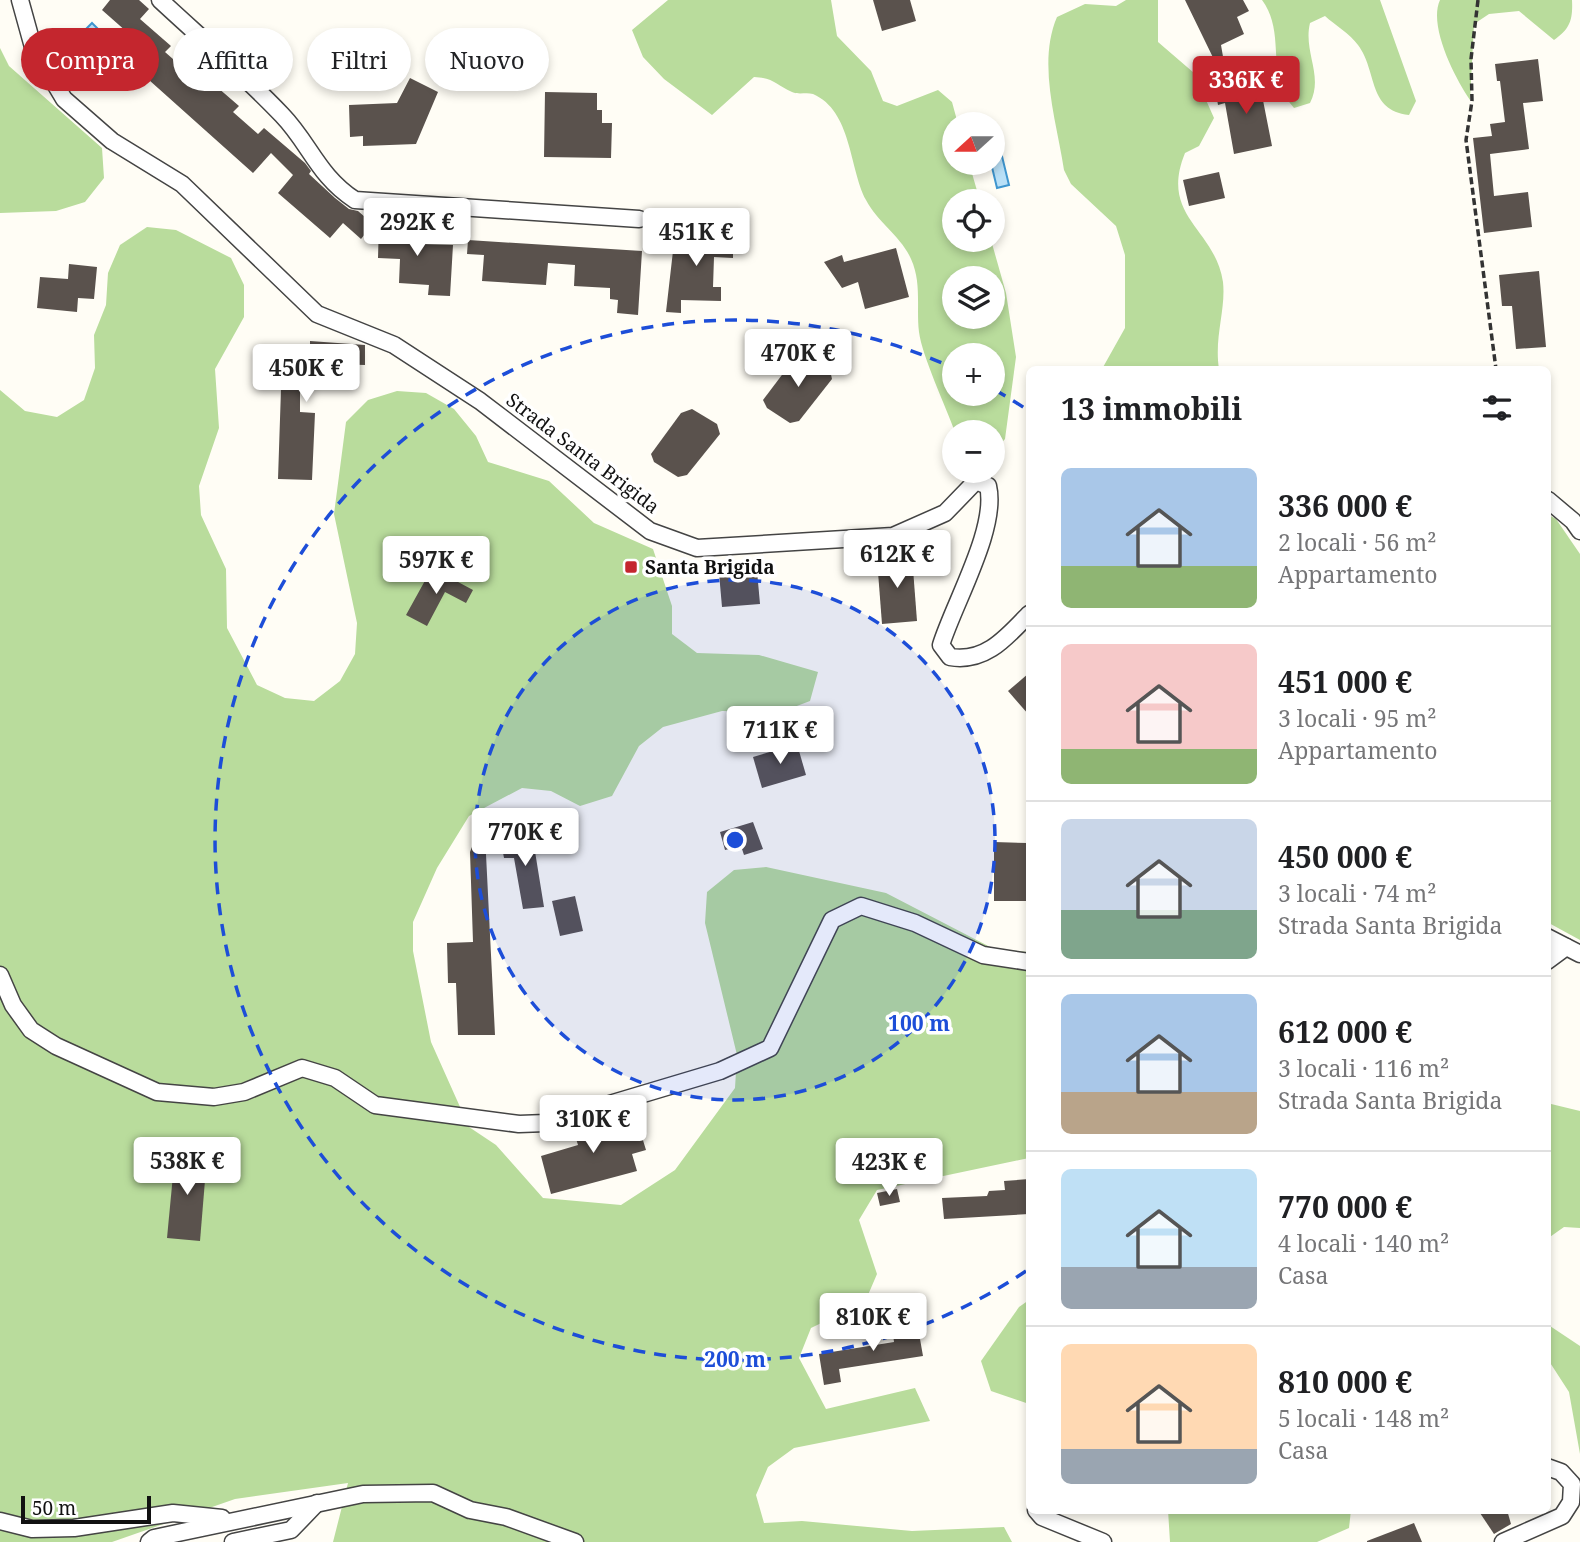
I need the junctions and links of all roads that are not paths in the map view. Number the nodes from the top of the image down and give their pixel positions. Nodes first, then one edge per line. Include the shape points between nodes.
1 (20, 0) edge
2 (160, 0) edge
3 (639, 219) dead end
4 (1551, 503) edge
5 (1580, 531) edge
6 (1026, 617) edge
7 (1551, 939) edge
8 (1573, 951) edge
9 (1551, 959) edge
10 (1026, 962) edge
11 (0, 975) edge
12 (1551, 1468) edge
13 (317, 1503) junction
14 (1039, 1514) edge
15 (239, 1519) junction
16 (0, 1521) edge
17 (149, 1542) edge
18 (233, 1542) edge
19 (575, 1542) edge
20 (1103, 1542) edge
21 (1503, 1542) edge

1 - 6 street, Strada Santa Brigida via 33,47 64,99 112,141 182,184 317,314 394,345 480,401 650,531 697,548 892,536 945,513 976,481 988,486 991,500 972,567 941,645 950,657 967,660 986,653
2 - 3 street via 284,117 316,165 355,200
4 - 5 street
7 - 8 street
8 - 9 street
10 - 11 street via 983,955 915,923 861,906 832,920 770,1048 707,1075 546,1123 519,1124 375,1105 335,1078 302,1068 244,1092 214,1097 156,1092 31,1030 13,1006
12 - 21 street via 1572,1484 1571,1502 1562,1516
13 - 15 street
13 - 18 street via 291,1530
13 - 19 street via 363,1494 433,1493 470,1510 506,1517
14 - 20 street
15 - 16 street via 173,1513 74,1528 32,1529
15 - 17 street

